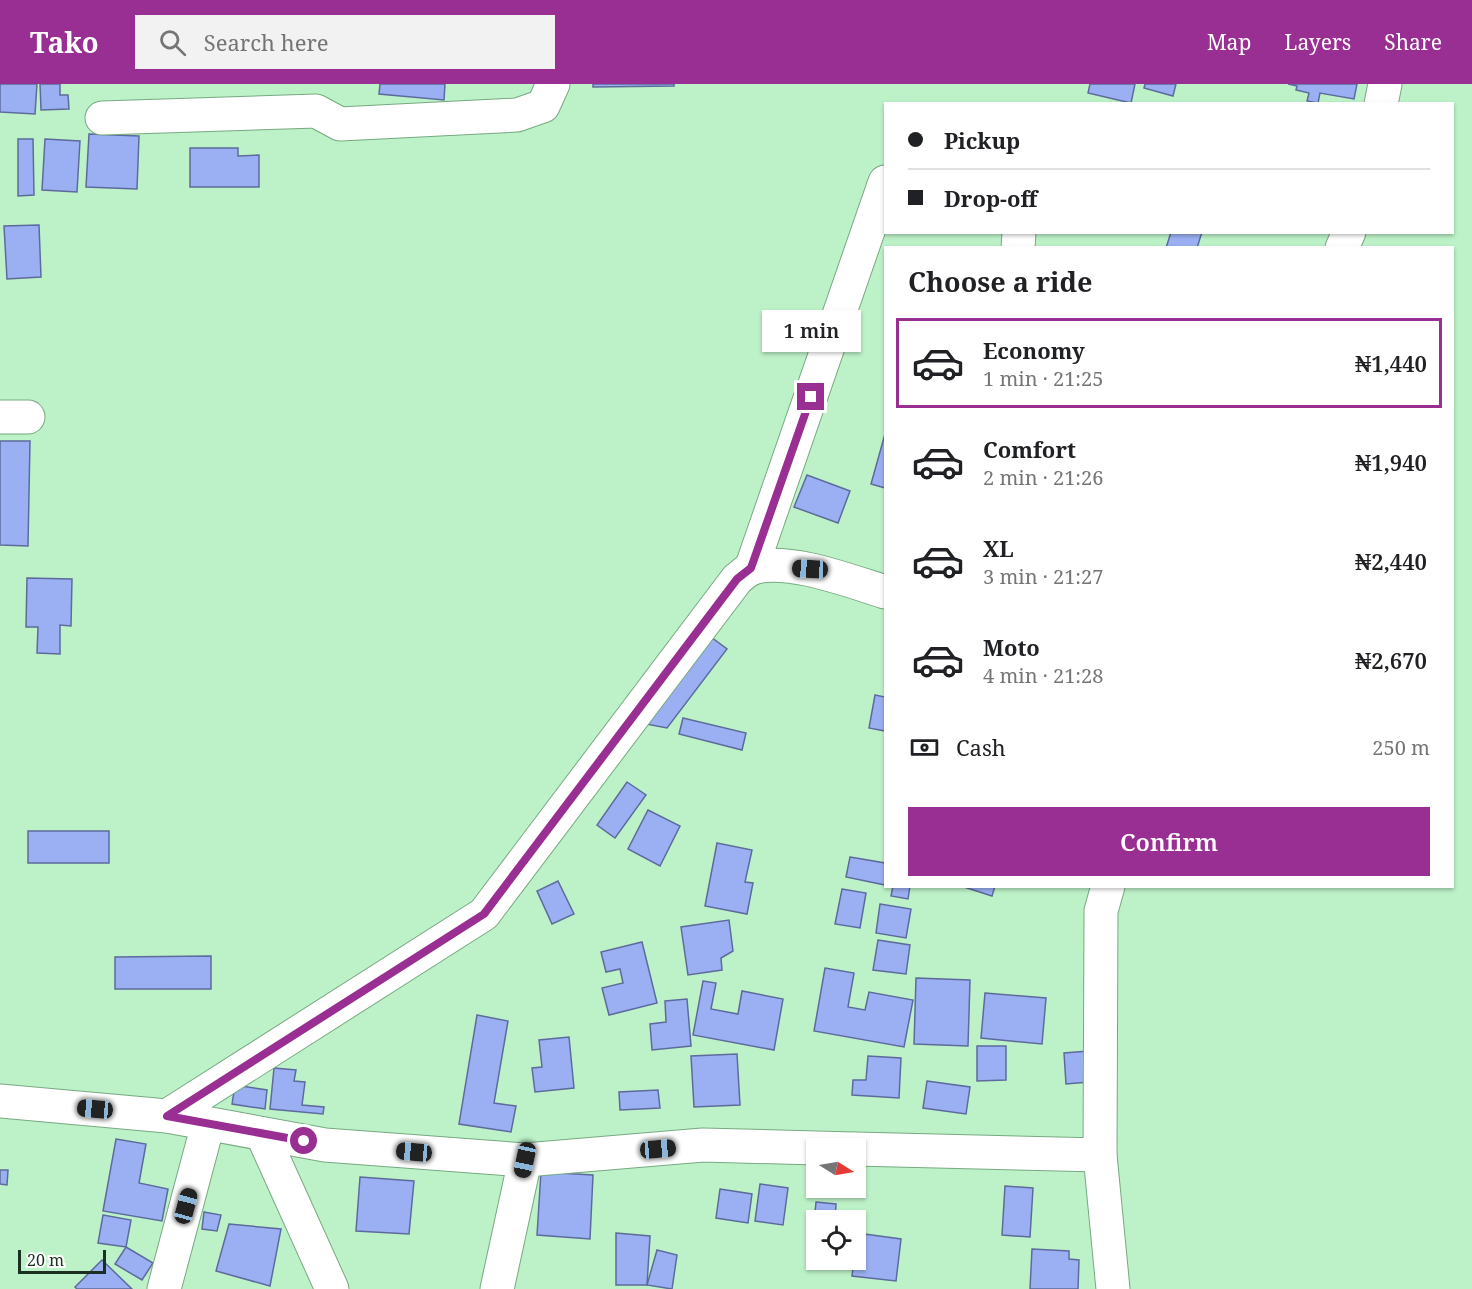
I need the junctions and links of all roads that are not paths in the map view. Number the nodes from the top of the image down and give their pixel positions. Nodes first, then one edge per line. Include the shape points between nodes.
1 (553, 84) edge
2 (1385, 84) edge
3 (314, 97) edge
4 (1381, 102) edge
5 (102, 118) dead end
6 (884, 185) edge
7 (751, 568) junction
8 (884, 592) edge
9 (1107, 888) edge
10 (0, 1101) edge
11 (167, 1116) junction
12 (208, 1124) junction
13 (262, 1134) junction
14 (806, 1148) edge
15 (866, 1149) edge
16 (1100, 1155) junction
17 (525, 1160) junction
18 (164, 1289) edge
19 (332, 1289) edge
20 (497, 1289) edge
21 (1113, 1289) edge

1 - 3 street via 543,106 517,115 340,124
2 - 4 street
3 - 5 street
6 - 7 street
7 - 8 street via 810,569
7 - 11 street via 737,579 484,914
9 - 16 street via 1101,911
10 - 11 street
11 - 12 street
12 - 13 street
12 - 18 street
13 - 17 street via 325,1145
13 - 19 street
14 - 17 street via 703,1145
15 - 16 street
16 - 21 street
17 - 20 street

